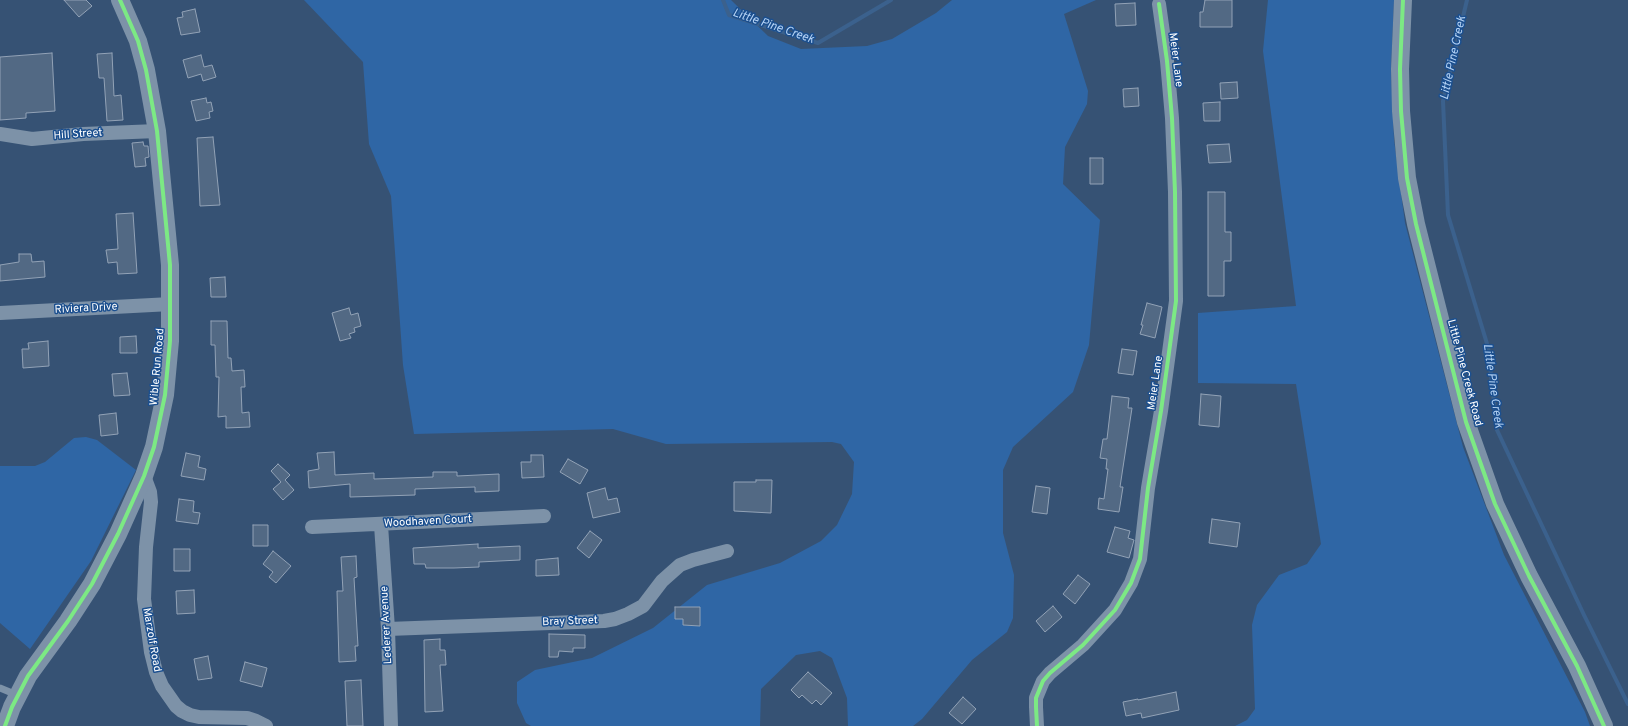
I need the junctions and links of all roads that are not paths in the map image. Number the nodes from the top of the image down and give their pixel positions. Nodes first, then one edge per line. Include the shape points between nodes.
1 (120, 0) edge
2 (1403, 0) edge
3 (1159, 4) dead end
4 (158, 131) junction
5 (0, 134) edge
6 (171, 304) junction
7 (0, 313) edge
8 (144, 476) junction
9 (544, 516) dead end
10 (381, 525) junction
11 (312, 527) dead end
12 (727, 551) dead end
13 (388, 630) junction
14 (0, 688) edge
15 (17, 695) junction
16 (5, 726) edge
17 (266, 726) edge
18 (391, 726) edge
19 (1038, 726) edge
20 (1604, 726) edge

1 - 4 street, Wible Run Road via 138,41
2 - 20 street, Little Pine Creek Road via 1400,69 1407,178 1416,224 1466,422 1501,517 1577,666
3 - 19 street, Meier Lane via 1172,118 1176,301 1140,559 1132,582 1115,610 1083,645 1043,681 1036,698
4 - 5 street, Hill Street via 32,139
4 - 6 street, Wible Run Road
6 - 7 street, Riviera Drive
6 - 8 street, Wible Run Road via 169,366 161,421
8 - 15 street, Wible Run Road via 92,584
8 - 17 street, Marzolf Road via 151,502 144,599 151,652 162,686 182,711 199,717 247,718
9 - 10 street, Woodhaven Court
10 - 11 street, Woodhaven Court
10 - 13 street, Lederer Avenue
12 - 13 street, Bray Street via 680,565 662,581 643,606 615,619
13 - 18 street, Lederer Avenue
14 - 15 lane
15 - 16 street, Wible Run Road

